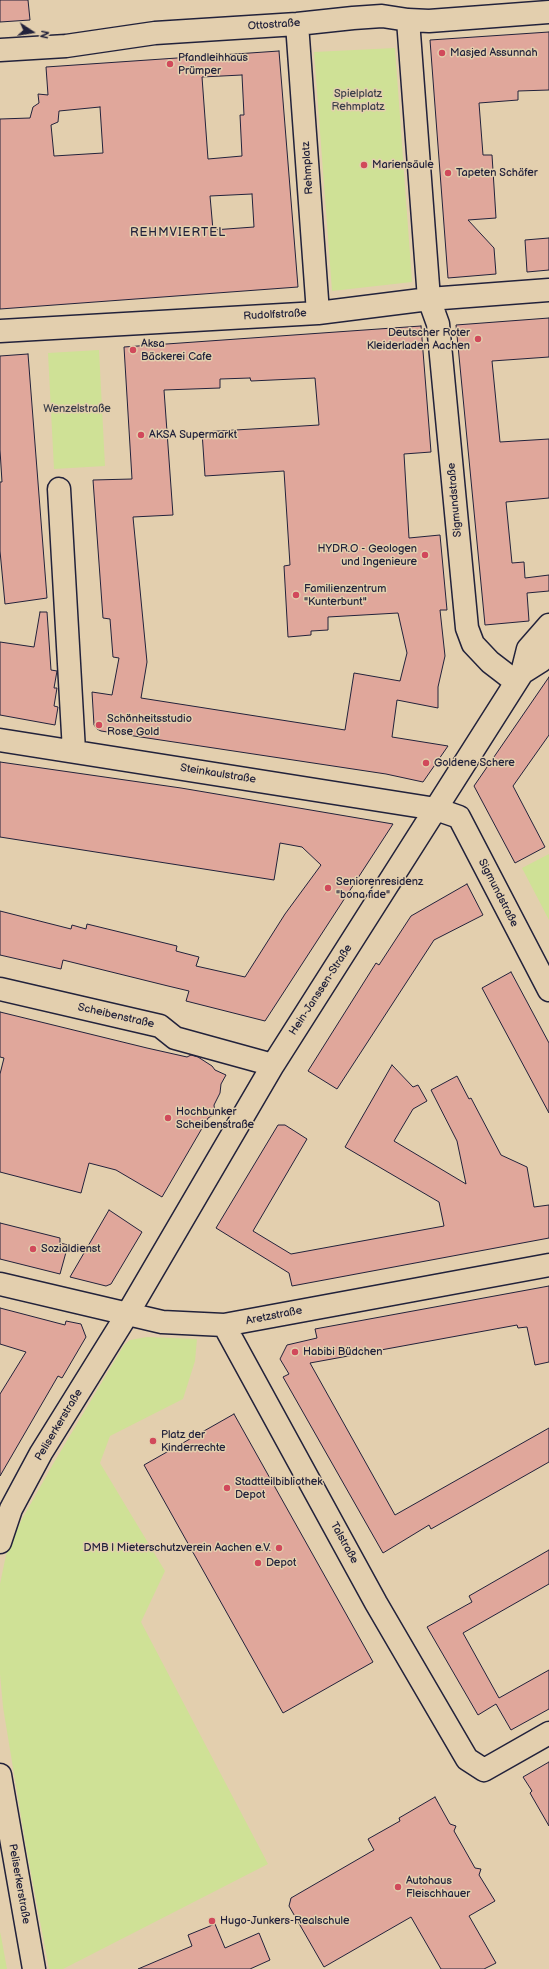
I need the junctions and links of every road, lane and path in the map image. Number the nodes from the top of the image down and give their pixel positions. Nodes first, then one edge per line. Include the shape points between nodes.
1 (352, 9) edge
2 (549, 12) edge
3 (408, 20) junction
4 (297, 24) junction
5 (0, 50) edge
6 (549, 290) edge
7 (429, 299) junction
8 (318, 312) junction
9 (0, 332) edge
10 (59, 489) dead end
11 (549, 626) edge
12 (549, 651) edge
13 (519, 677) junction
14 (0, 740) edge
15 (74, 751) junction
16 (436, 809) junction
17 (0, 989) edge
18 (549, 990) edge
19 (273, 1065) junction
20 (549, 1265) edge
21 (0, 1284) edge
22 (128, 1313) junction
23 (224, 1325) junction
24 (0, 1542) edge
25 (549, 1733) edge
26 (0, 1775) edge
27 (34, 1969) edge

1 - 3 street, Ottostraße
1 - 4 street, Ottostraße
2 - 3 street, Ottostraße via 429,21
3 - 7 street
4 - 5 street, Ottostraße via 155,33 66,46
4 - 8 street, Rehmplatz
6 - 7 street, Rudolfstraße
7 - 8 street, Rudolfstraße
7 - 13 street, Sigmundstraße via 438,324 467,628 473,644 490,662
8 - 9 street, Rudolfstraße
10 - 15 street
11 - 13 street, Hein-Janssen-Straße via 528,649
12 - 13 street, Hein-Janssen-Straße via 541,661
13 - 16 street, Hein-Janssen-Straße
14 - 15 street, Steinkaulstraße
15 - 16 street, Steinkaulstraße
16 - 18 street, Sigmundstraße via 459,817
16 - 19 street, Hein-Janssen-Straße
17 - 19 street, Scheibenstraße via 160,1026 175,1038
19 - 22 street, Hein-Janssen-Straße
20 - 23 street, Aretzstraße
21 - 22 street, Aretzstraße
22 - 23 street, Aretzstraße via 162,1322
22 - 24 street, Peliserkerstraße via 41,1453 11,1509
23 - 25 street, Talstraße via 376,1603 467,1759 484,1770
26 - 27 street, Peliserkerstraße

